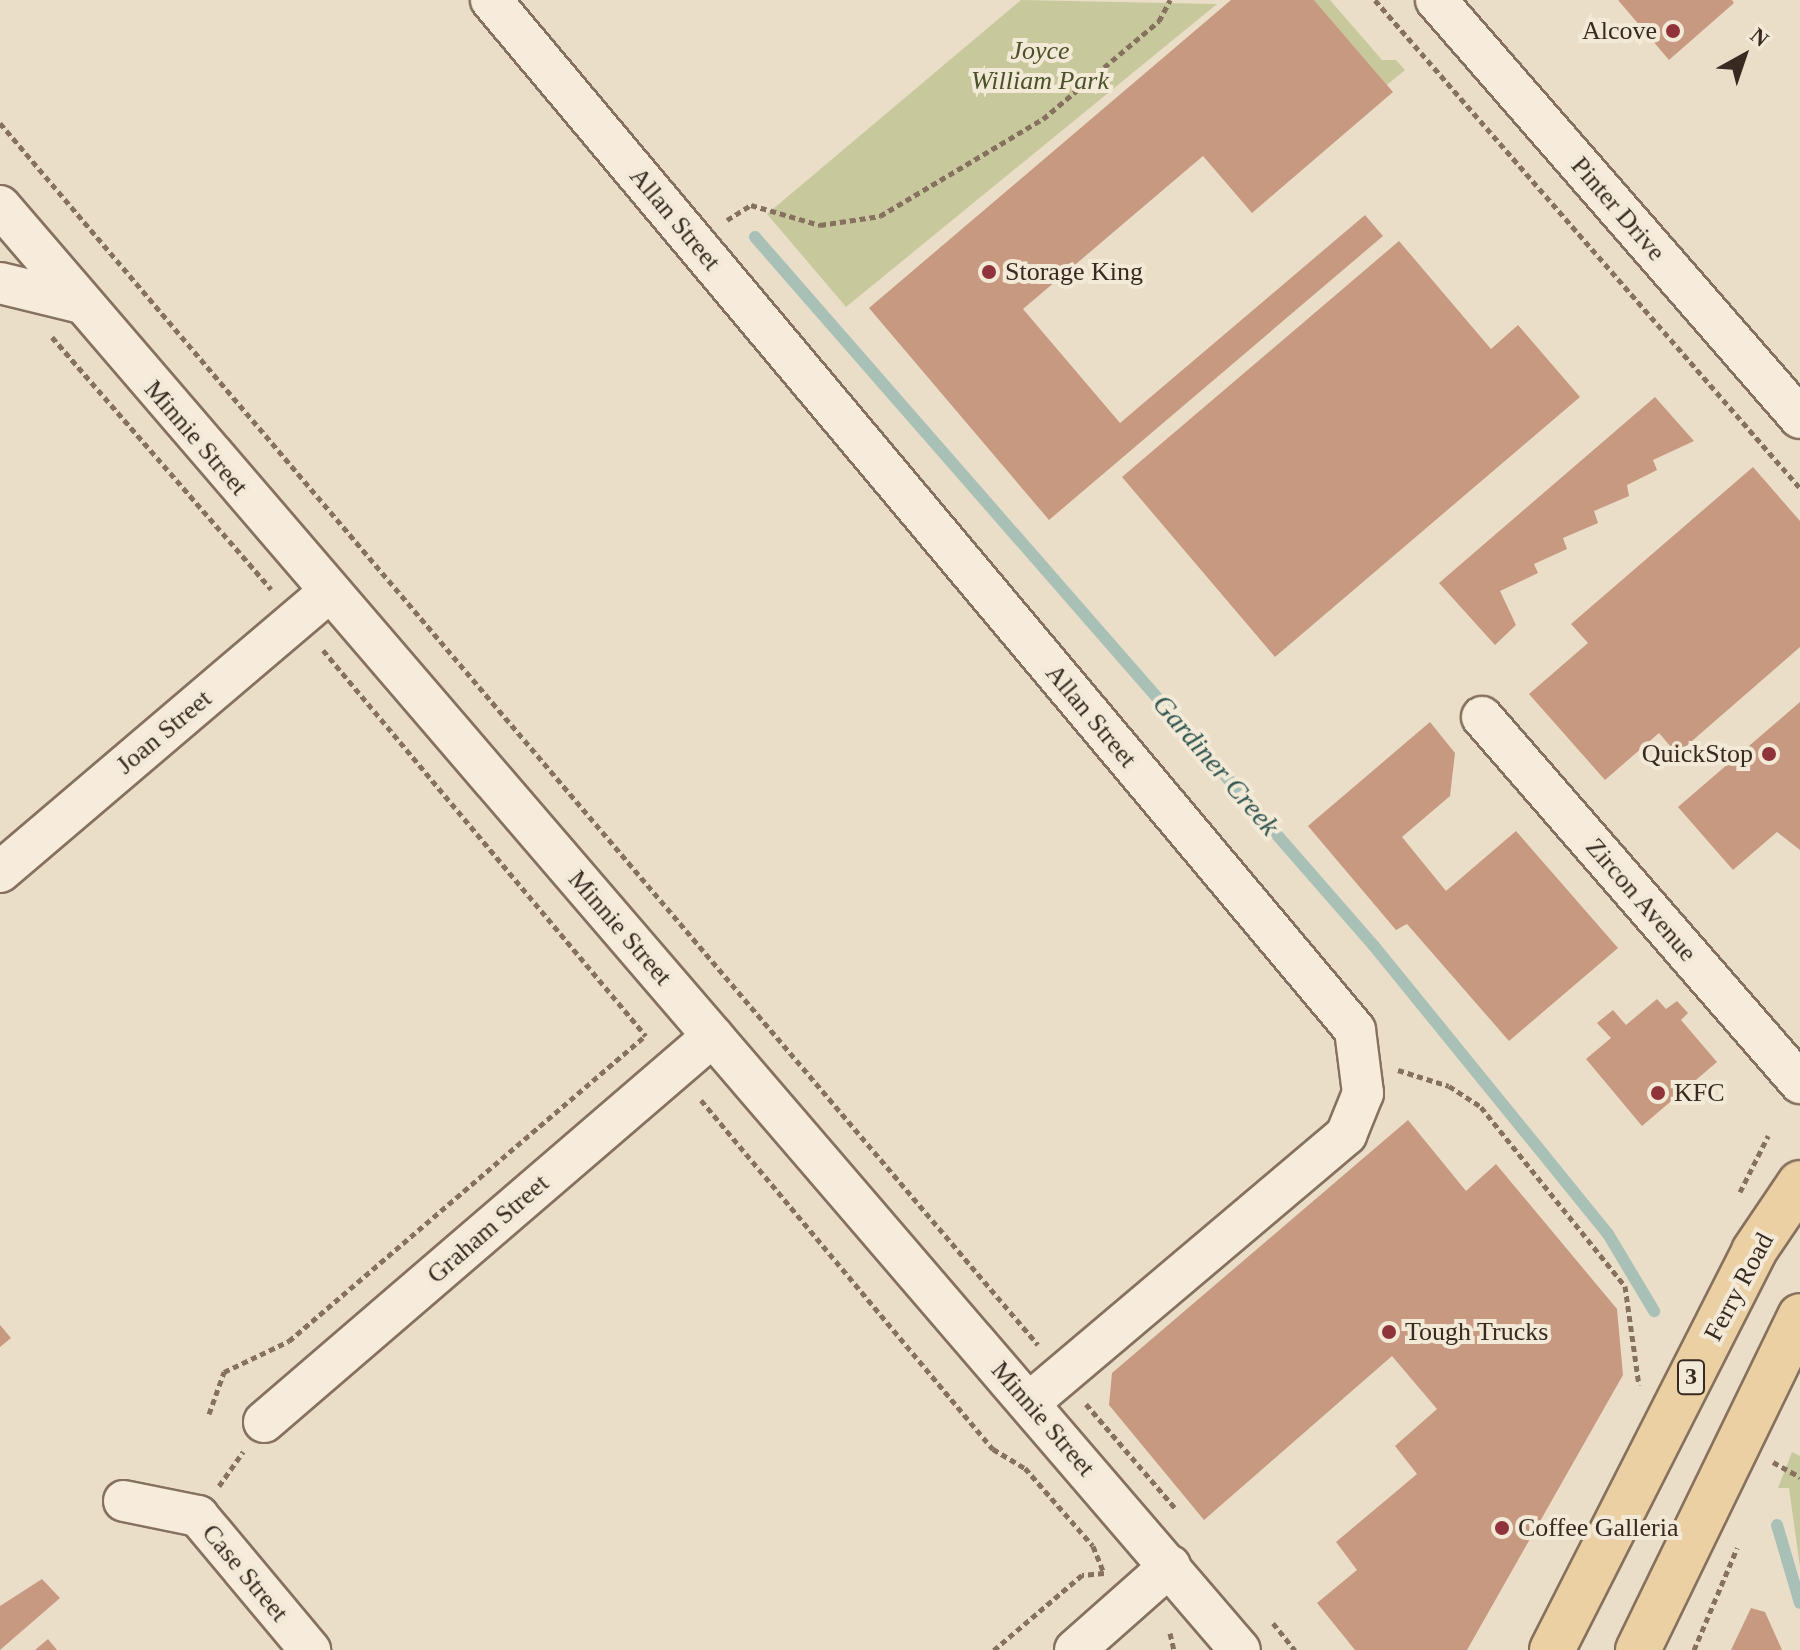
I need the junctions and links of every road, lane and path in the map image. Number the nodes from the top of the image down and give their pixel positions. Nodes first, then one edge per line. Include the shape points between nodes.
1 (491, 0) edge
2 (1170, 0) edge
3 (1375, 0) edge
4 (1436, 0) edge
5 (0, 123) edge
6 (0, 206) edge
7 (693, 241) junction
8 (0, 283) edge
9 (78, 302) junction
10 (63, 354) dead end
11 (1800, 418) edge
12 (1800, 488) edge
13 (328, 593) junction
14 (279, 598) dead end
15 (323, 650) dead end
16 (1482, 717) dead end
17 (0, 872) edge
18 (645, 1036) junction
19 (713, 1036) junction
20 (652, 1040) dead end
21 (1358, 1058) junction
22 (1800, 1083) edge
23 (701, 1100) dead end
24 (1800, 1183) edge
25 (1800, 1316) edge
26 (1045, 1353) dead end
27 (1029, 1403) junction
28 (1674, 1413) junction
29 (209, 1414) dead end
30 (264, 1422) joint
31 (124, 1501) dead end
32 (198, 1516) junction
33 (1170, 1566) junction
34 (1170, 1633) dead end
35 (310, 1650) edge
36 (994, 1650) edge
37 (1075, 1650) edge
38 (1174, 1650) edge
39 (1240, 1650) edge
40 (1552, 1650) edge
41 (1638, 1650) edge

1 - 7 street, Allan Street
2 - 7 path via 1159,21 1043,119 880,216 820,225 751,205
3 - 12 path
4 - 11 street, Pinter Drive
5 - 26 path
6 - 9 street, Minnie Street
7 - 21 street, Allan Street via 1355,1030
8 - 9 street
9 - 13 street, Minnie Street
10 - 14 path
13 - 17 street, Joan Street
13 - 19 street, Minnie Street
15 - 18 path
16 - 22 street, Zircon Avenue
18 - 20 path
18 - 29 path via 289,1341 224,1372
19 - 27 street, Minnie Street
19 - 30 street, Graham Street
21 - 27 street, Allan Street via 1363,1093 1346,1135
21 - 28 path via 1449,1086 1481,1107 1625,1286 1638,1384
23 - 36 path via 993,1449 1025,1468 1093,1546 1104,1573 1082,1575
24 - 28 main road, Ferry Road / 3 via 1754,1251
25 - 41 main road
27 - 33 street, Minnie Street
28 - 40 main road, Ferry Road / 3
30 - 32 path
31 - 32 street, Case Street
32 - 35 street, Case Street
33 - 37 street
33 - 39 street, Minnie Street
34 - 38 path

